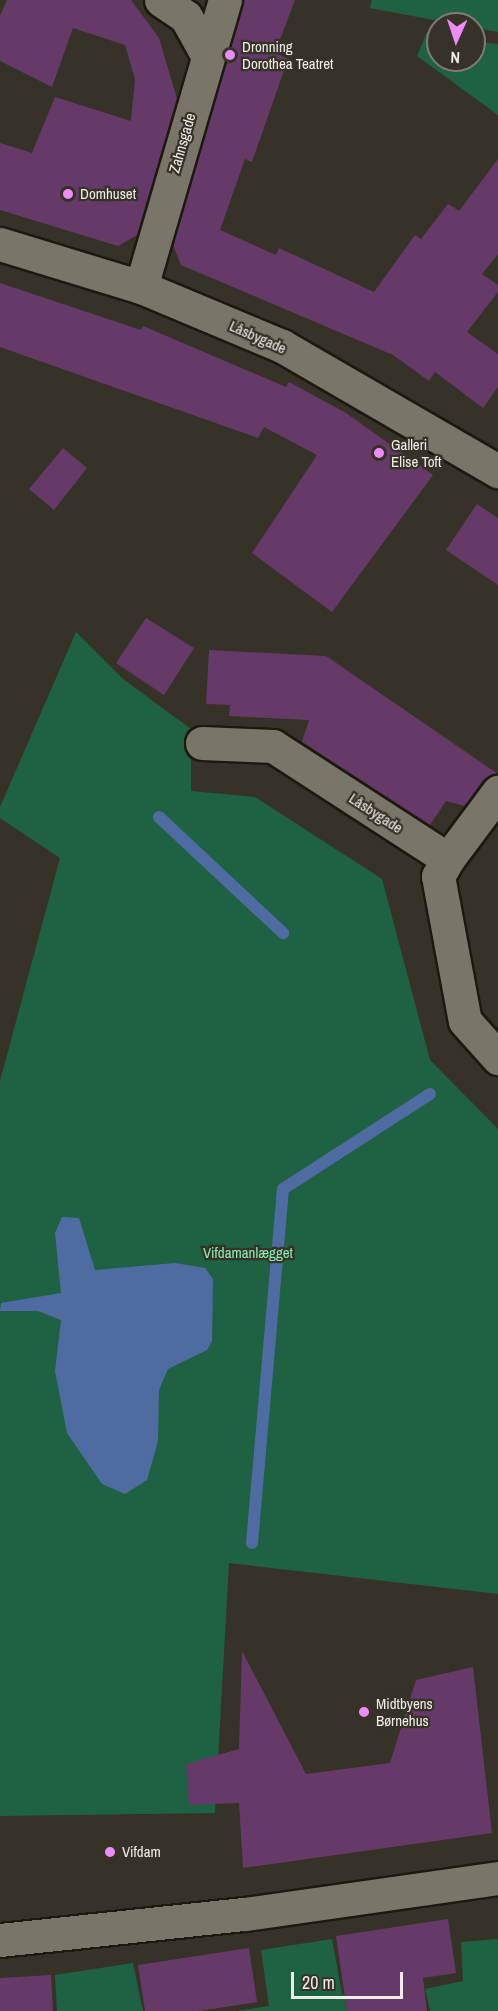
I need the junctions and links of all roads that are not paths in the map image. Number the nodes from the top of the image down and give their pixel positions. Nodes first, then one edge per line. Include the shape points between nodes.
1 (161, 0) edge
2 (225, 0) edge
3 (207, 55) junction
4 (0, 244) edge
5 (141, 287) junction
6 (498, 471) edge
7 (202, 743) dead end
8 (498, 792) edge
9 (448, 860) junction
10 (498, 1058) edge
11 (498, 1878) edge
12 (0, 1940) edge

1 - 3 street via 186,16
2 - 3 street, Zahnsgade
3 - 5 street, Zahnsgade
4 - 5 street, Låsbygade
5 - 6 street, Låsbygade via 282,346
7 - 9 street, Låsbygade via 273,746
8 - 9 street
9 - 10 street via 438,876 465,1021
11 - 12 street via 245,1914

